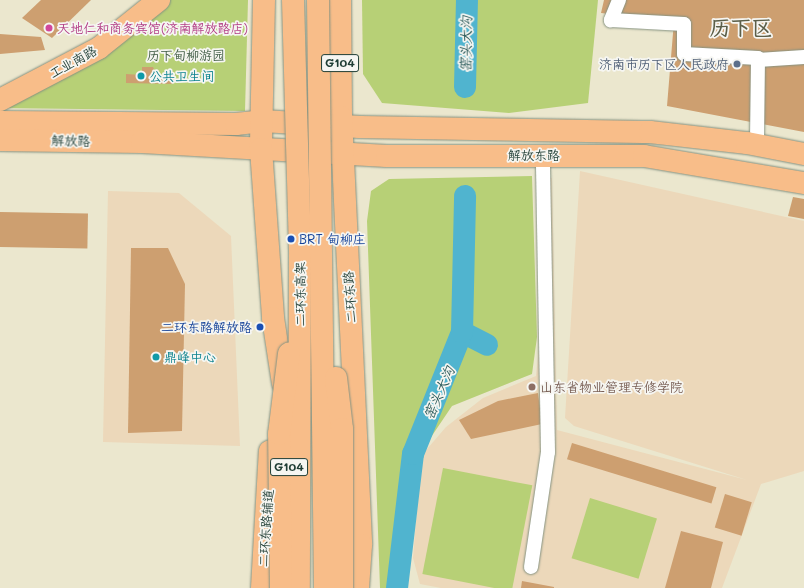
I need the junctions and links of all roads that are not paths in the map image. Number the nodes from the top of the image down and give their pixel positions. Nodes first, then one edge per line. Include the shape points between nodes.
1 (159, 0) edge
2 (264, 0) edge
3 (292, 0) edge
4 (318, 0) edge
5 (340, 0) edge
6 (619, 0) edge
7 (804, 57) edge
8 (758, 60) junction
9 (0, 100) edge
10 (262, 121) junction
11 (0, 122) edge
12 (342, 126) junction
13 (142, 132) junction
14 (0, 140) edge
15 (757, 145) junction
16 (261, 149) junction
17 (344, 153) junction
18 (804, 154) edge
19 (543, 155) junction
20 (804, 182) edge
21 (310, 256) junction
22 (277, 348) junction
23 (354, 397) junction
24 (532, 567) dead end
25 (262, 588) edge
26 (281, 588) edge
27 (287, 588) edge
28 (299, 588) edge
29 (325, 588) edge
30 (333, 588) edge
31 (342, 588) edge
32 (358, 588) edge

1 - 9 main road, 工业南路 via 99,48
2 - 10 main road, G104
3 - 21 main road, 二环东高架, bridge
4 - 21 main road, 二环东高架, bridge
5 - 12 main road, 二环东路 / G104
6 - 8 street via 611,20 684,24 684,54
7 - 8 street
8 - 15 street
10 - 12 main road, 解放东路
10 - 13 main road, 解放路
10 - 16 main road, G104
11 - 13 main road, 解放路
12 - 15 main road, 解放东路 via 650,132
12 - 17 main road, 二环东路 / G104
13 - 14 main road, 解放路
13 - 16 main road, 解放路
15 - 18 main road, 解放东路
16 - 17 main road, 解放东路
16 - 22 main road, G104
17 - 19 main road, 解放东路 via 433,156
17 - 23 main road, 二环东路 / G104
19 - 20 main road, 解放东路 via 644,156
19 - 24 street via 548,452
21 - 26 main road, bridge via 279,434
21 - 28 main road, 二环东高架, bridge
21 - 29 main road, 二环东高架, bridge
21 - 31 main road, bridge via 342,430
22 - 25 main road, 二环东路辅道
22 - 27 main road, G104 via 289,410
23 - 30 main road via 335,427
23 - 32 main road via 361,545

